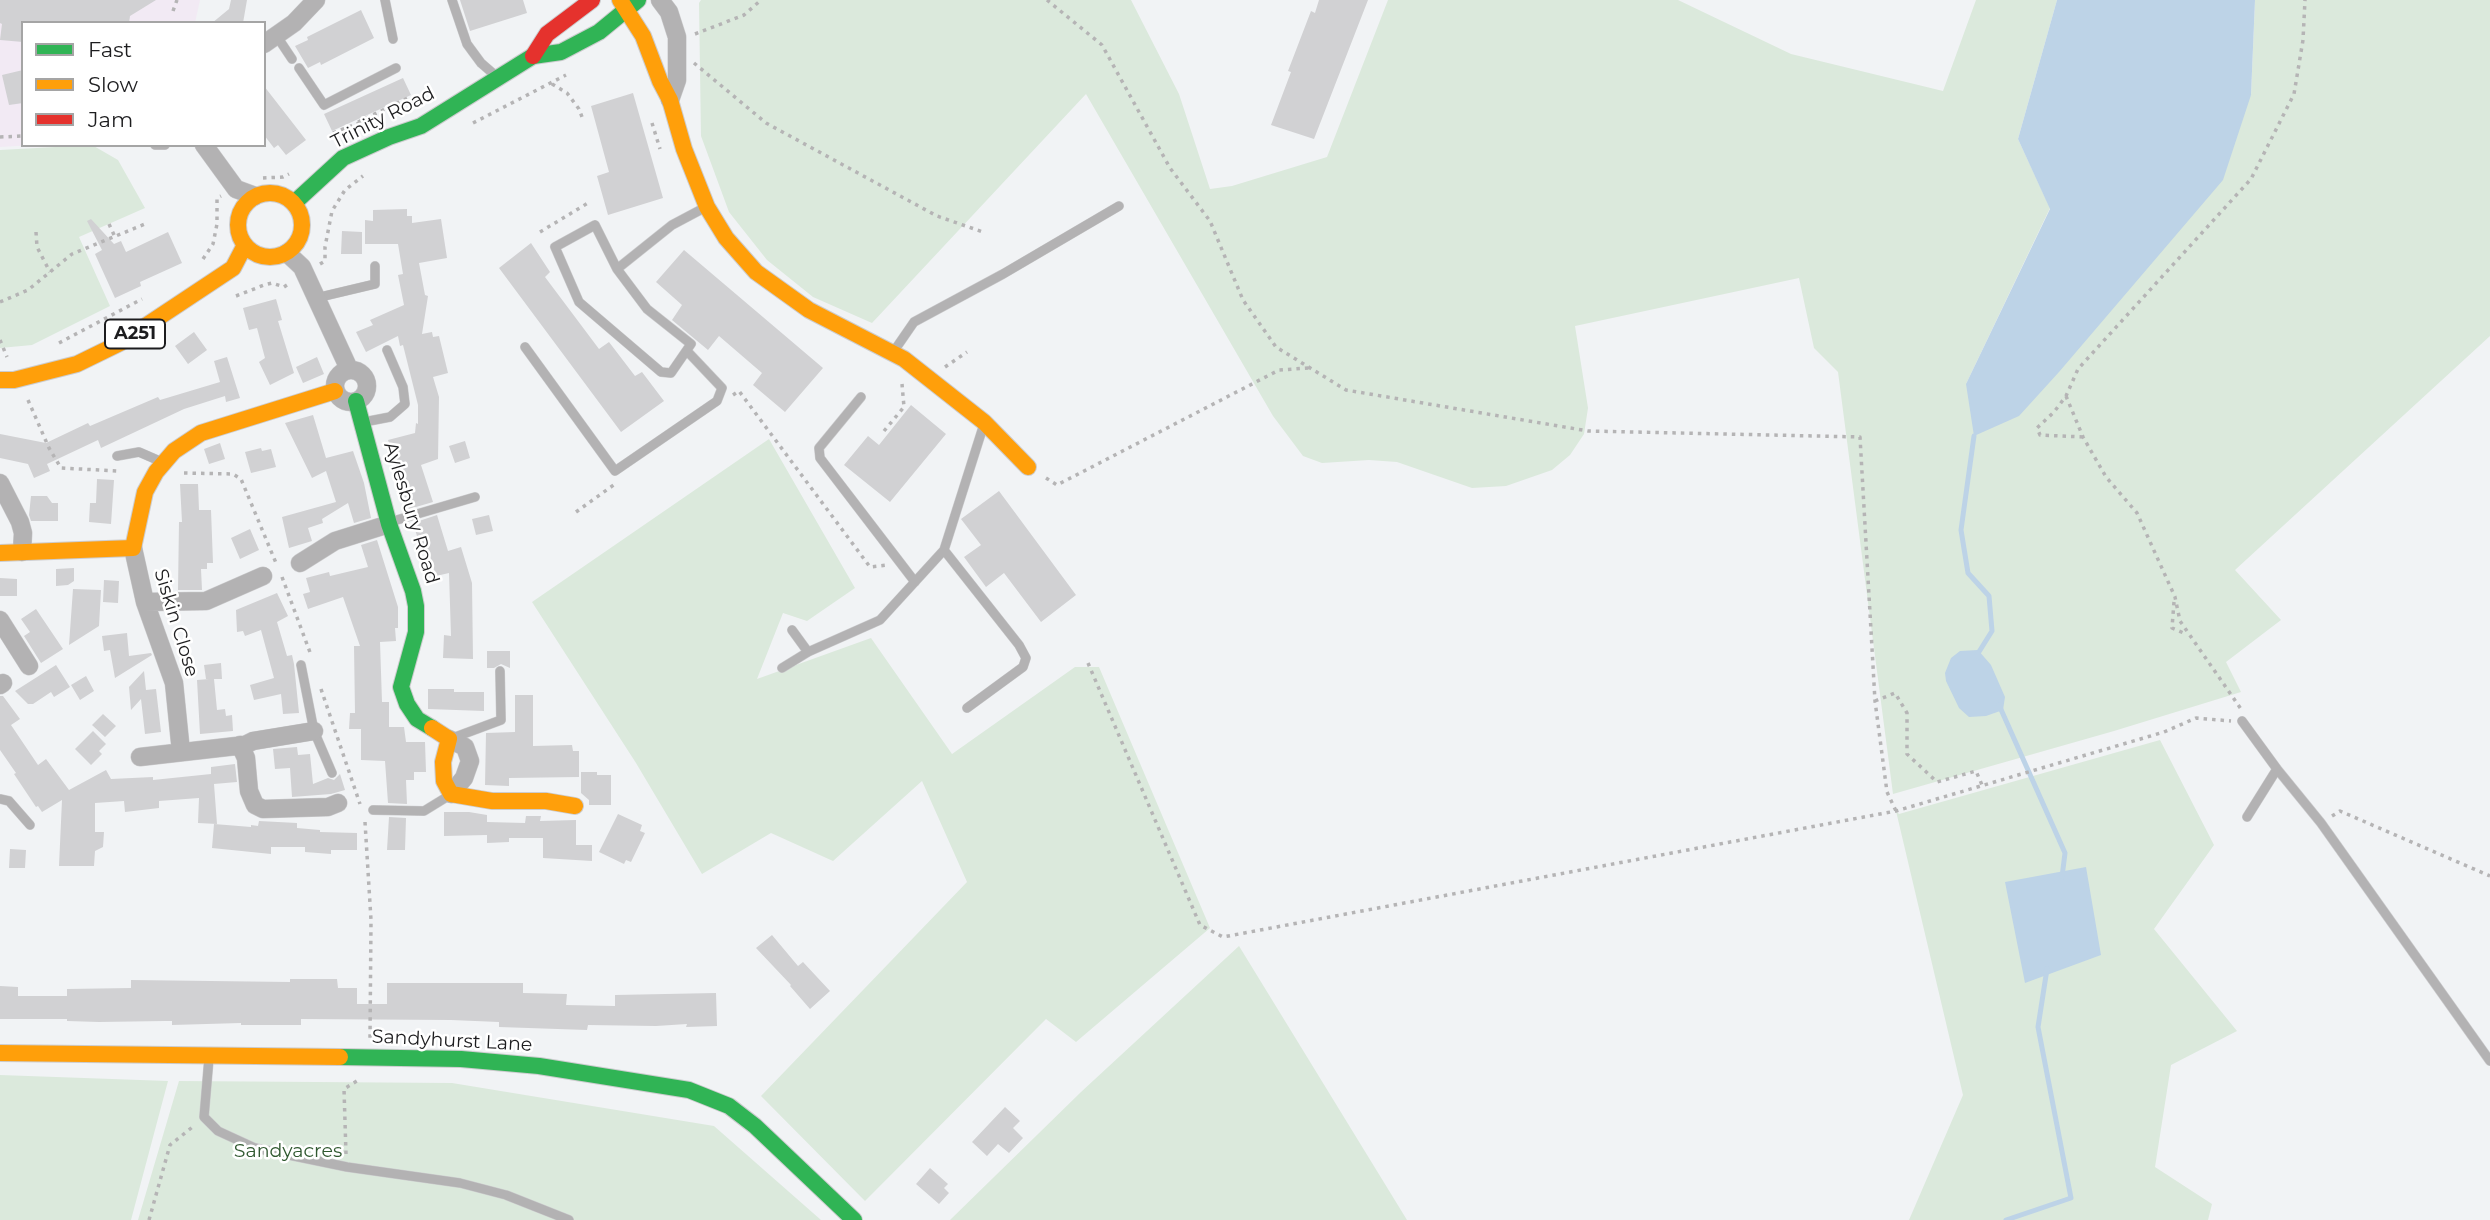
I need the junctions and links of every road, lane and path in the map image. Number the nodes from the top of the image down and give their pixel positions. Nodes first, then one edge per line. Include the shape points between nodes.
1 (177, 0) edge
2 (316, 0) edge
3 (385, 0) edge
4 (452, 0) edge
5 (592, 0) edge
6 (660, 0) edge
7 (761, 0) edge
8 (1047, 0) edge
9 (2305, 0) edge
10 (628, 3) edge
11 (173, 11) dead end
12 (691, 36) dead end
13 (270, 39) edge
14 (393, 39) dead end
15 (533, 56) junction
16 (292, 59) dead end
17 (693, 63) dead end
18 (299, 68) dead end
19 (396, 68) dead end
20 (575, 70) dead end
21 (498, 77) junction
22 (552, 84) junction
23 (408, 98) dead end
24 (670, 100) junction
25 (582, 117) dead end
26 (358, 122) dead end
27 (464, 128) dead end
28 (21, 136) edge
29 (0, 137) edge
30 (205, 147) edge
31 (364, 175) dead end
32 (256, 196) junction
33 (588, 203) dead end
34 (294, 204) junction
35 (1119, 206) dead end
36 (707, 207) junction
37 (109, 224) dead end
38 (145, 224) dead end
39 (36, 232) dead end
40 (540, 232) dead end
41 (983, 232) dead end
42 (115, 237) junction
43 (244, 245) junction
44 (209, 251) dead end
45 (287, 253) junction
46 (202, 261) dead end
47 (375, 266) dead end
48 (617, 269) junction
49 (50, 272) junction
50 (304, 272) junction
51 (151, 293) dead end
52 (316, 298) junction
53 (0, 302) edge
54 (0, 341) edge
55 (57, 344) dead end
56 (525, 347) dead end
57 (387, 350) dead end
58 (687, 351) junction
59 (893, 352) junction
60 (7, 357) dead end
61 (909, 363) junction
62 (1311, 368) junction
63 (349, 369) junction
64 (0, 380) edge
65 (335, 391) junction
66 (2066, 396) junction
67 (861, 397) dead end
68 (28, 400) dead end
69 (356, 401) junction
70 (362, 422) junction
71 (984, 422) junction
72 (763, 426) dead end
73 (884, 431) dead end
74 (2083, 437) junction
75 (117, 456) dead end
76 (160, 467) junction
77 (1028, 467) joint
78 (122, 471) dead end
79 (0, 483) edge
80 (475, 497) dead end
81 (389, 523) junction
82 (133, 548) junction
83 (944, 550) junction
84 (22, 552) junction
85 (0, 553) edge
86 (897, 559) junction
87 (300, 563) dead end
88 (263, 576) dead end
89 (915, 582) junction
90 (2175, 597) junction
91 (145, 602) junction
92 (0, 620) edge
93 (792, 630) dead end
94 (2188, 634) junction
95 (808, 652) junction
96 (1088, 663) dead end
97 (314, 664) dead end
98 (301, 665) dead end
99 (29, 666) dead end
100 (782, 668) dead end
101 (500, 671) dead end
102 (318, 677) dead end
103 (1875, 701) junction
104 (967, 708) dead end
105 (2242, 721) junction
106 (314, 731) junction
107 (449, 740) junction
108 (240, 745) junction
109 (181, 752) junction
110 (140, 757) dead end
111 (2277, 769) junction
112 (332, 773) dead end
113 (1982, 785) junction
114 (451, 794) junction
115 (0, 799) edge
116 (338, 803) dead end
117 (575, 806) dead end
118 (373, 810) dead end
119 (1896, 811) junction
120 (2247, 817) dead end
121 (2321, 823) junction
122 (30, 825) dead end
123 (2490, 876) edge
124 (0, 1054) edge
125 (210, 1056) junction
126 (370, 1058) junction
127 (2490, 1061) edge
128 (204, 1117) junction
129 (346, 1167) junction
130 (149, 1220) edge
131 (569, 1220) edge
132 (854, 1220) edge

1 - 11 path
2 - 13 street
3 - 14 lane
4 - 21 lane via 467,44
5 - 15 street, Trinity Road via 547,34
6 - 24 street via 677,37 677,80
7 - 12 path via 744,15
8 - 62 path via 1102,45 1170,168 1210,221 1243,300 1276,347
9 - 66 path via 2294,94 2251,179 2078,369
10 - 15 street, Trinity Road via 599,32 561,52
10 - 24 street
13 - 16 lane
15 - 21 street, Trinity Road
17 - 41 path via 766,123 937,216
18 - 19 lane via 324,105
20 - 22 path
21 - 34 street, Trinity Road via 421,126 343,158
22 - 25 path via 567,93
22 - 27 path
23 - 26 path
24 - 36 street
28 - 29 path
30 - 32 street via 236,189
31 - 50 path via 345,190 332,211 325,261
32 - 34 street via 276,193
32 - 43 street via 238,218
33 - 40 path
34 - 45 street via 302,230
35 - 59 lane via 914,322
36 - 48 lane via 672,225
36 - 59 street via 756,272 809,310
37 - 42 path
38 - 42 path
39 - 49 path via 37,247
42 - 49 path via 72,254
43 - 45 street via 269,258
43 - 64 street, A251 via 233,268 120,343 77,364
44 - 46 path
45 - 50 street, Aylesbury Road
47 - 52 lane via 375,284
48 - 58 lane via 647,309 691,344
48 - 58 lane via 595,225 555,247 579,302 661,372 671,373
49 - 53 path via 27,290
50 - 52 street, Aylesbury Road
51 - 55 path
52 - 63 street, Aylesbury Road
54 - 60 path
56 - 58 lane via 615,471 717,401 722,388
57 - 70 lane via 405,404 390,417
59 - 61 street
61 - 71 street
61 - 73 path via 902,380 904,407
62 - 77 path via 1279,370 1057,485
62 - 103 path via 1346,390 1588,431 1860,437
63 - 65 street via 337,377
63 - 69 street, Aylesbury Road via 359,372 367,384
65 - 69 street via 341,399
65 - 76 street via 201,433
66 - 74 path
66 - 74 path via 2037,428 2040,435
67 - 86 lane via 819,448 820,458
68 - 78 path via 61,468
69 - 70 street, Aylesbury Road
70 - 81 street, Aylesbury Road
71 - 77 street
71 - 83 lane
72 - 86 path via 870,567 891,565
74 - 90 path via 2106,477 2137,513
75 - 76 lane via 139,452
76 - 82 street via 145,492
76 - 97 path via 168,476 189,472 233,474 241,479
79 - 84 street via 20,522
80 - 81 lane
81 - 87 street via 335,541
81 - 107 street, Aylesbury Road via 416,606 416,632 401,687 417,719
82 - 84 street
82 - 91 street, Siskin Close
83 - 89 lane
83 - 104 lane via 1026,658 1023,667
84 - 85 street
86 - 89 lane
88 - 91 street via 206,601
89 - 95 lane via 880,620
90 - 94 path
90 - 94 path via 2172,628
91 - 109 street, Siskin Close via 174,683
92 - 99 street
93 - 95 lane
94 - 105 path via 2245,714
95 - 100 lane
96 - 119 path via 1200,925 1223,937
98 - 106 lane
101 - 107 lane via 501,720
102 - 126 path via 367,829
103 - 113 path via 1895,692 1908,713 1907,754 1937,782 1976,771
103 - 119 path via 1886,792
105 - 111 lane
105 - 113 path via 2196,718 2164,732
106 - 108 street
106 - 112 lane
107 - 114 street via 443,762
107 - 114 street, Aylesbury Road via 465,747 470,761 464,779
108 - 109 street
108 - 116 street via 246,758 251,806 327,807
109 - 110 street
111 - 120 lane
111 - 121 lane
113 - 119 path
114 - 117 street
114 - 118 lane via 424,811
115 - 122 lane via 9,801
121 - 123 path via 2340,811
121 - 127 lane
124 - 125 street, Sandyhurst Lane
125 - 126 street, Sandyhurst Lane
125 - 128 lane
126 - 129 path via 368,1073 344,1089
126 - 132 street, Sandyhurst Lane via 505,1062 663,1085 706,1096 755,1126
128 - 129 lane via 218,1130 255,1148
128 - 130 path via 170,1145
129 - 131 lane via 460,1183

